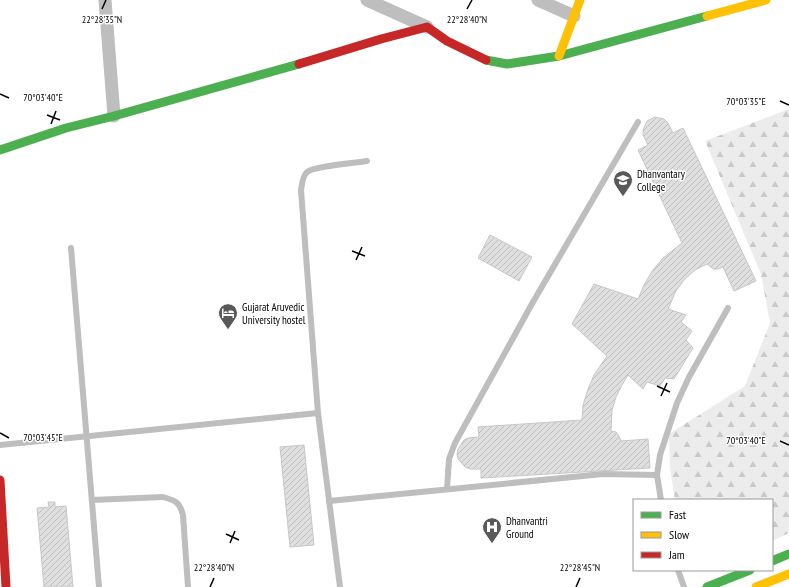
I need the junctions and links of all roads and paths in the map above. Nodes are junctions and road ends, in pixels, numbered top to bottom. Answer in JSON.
{"nodes":[{"id":1,"x":105,"y":0,"type":"edge"},
{"id":2,"x":367,"y":0,"type":"edge"},
{"id":3,"x":538,"y":0,"type":"edge"},
{"id":4,"x":580,"y":0,"type":"edge"},
{"id":5,"x":766,"y":0,"type":"edge"},
{"id":6,"x":574,"y":16,"type":"junction"},
{"id":7,"x":427,"y":27,"type":"junction"},
{"id":8,"x":559,"y":56,"type":"junction"},
{"id":9,"x":114,"y":116,"type":"junction"},
{"id":10,"x":638,"y":122,"type":"dead end"},
{"id":11,"x":0,"y":150,"type":"edge"},
{"id":12,"x":367,"y":161,"type":"dead end"},
{"id":13,"x":71,"y":248,"type":"dead end"},
{"id":14,"x":728,"y":308,"type":"dead end"},
{"id":15,"x":318,"y":413,"type":"junction"},
{"id":16,"x":87,"y":436,"type":"junction"},
{"id":17,"x":0,"y":445,"type":"edge"},
{"id":18,"x":657,"y":475,"type":"junction"},
{"id":19,"x":0,"y":480,"type":"edge"},
{"id":20,"x":447,"y":489,"type":"junction"},
{"id":21,"x":660,"y":499,"type":"edge"},
{"id":22,"x":92,"y":500,"type":"junction"},
{"id":23,"x":329,"y":501,"type":"junction"},
{"id":24,"x":789,"y":554,"type":"edge"},
{"id":25,"x":773,"y":561,"type":"edge"},
{"id":26,"x":678,"y":571,"type":"edge"},
{"id":27,"x":747,"y":571,"type":"edge"},
{"id":28,"x":789,"y":574,"type":"edge"},
{"id":29,"x":6,"y":587,"type":"edge"},
{"id":30,"x":99,"y":587,"type":"edge"},
{"id":31,"x":188,"y":587,"type":"edge"},
{"id":32,"x":340,"y":587,"type":"edge"},
{"id":33,"x":684,"y":587,"type":"edge"},
{"id":34,"x":707,"y":587,"type":"edge"},
{"id":35,"x":756,"y":587,"type":"edge"}],
"edges":[{"from":1,"to":9,"type":"street"},
{"from":2,"to":7,"type":"street"},
{"from":3,"to":6,"type":"street"},
{"from":4,"to":6,"type":"street"},
{"from":5,"to":8,"type":"street"},
{"from":6,"to":8,"type":"street"},
{"from":7,"to":8,"type":"street"},
{"from":7,"to":9,"type":"street"},
{"from":9,"to":11,"type":"street"},
{"from":10,"to":20,"type":"lane"},
{"from":12,"to":15,"type":"lane"},
{"from":13,"to":16,"type":"lane"},
{"from":14,"to":18,"type":"lane"},
{"from":15,"to":16,"type":"lane"},
{"from":15,"to":23,"type":"lane"},
{"from":16,"to":17,"type":"lane"},
{"from":16,"to":22,"type":"lane"},
{"from":18,"to":20,"type":"lane"},
{"from":18,"to":21,"type":"lane"},
{"from":19,"to":29,"type":"street"},
{"from":20,"to":23,"type":"lane"},
{"from":22,"to":30,"type":"lane"},
{"from":22,"to":31,"type":"lane"},
{"from":23,"to":32,"type":"lane"},
{"from":24,"to":25,"type":"street"},
{"from":26,"to":33,"type":"lane"},
{"from":27,"to":34,"type":"street"},
{"from":28,"to":35,"type":"street"}]}
